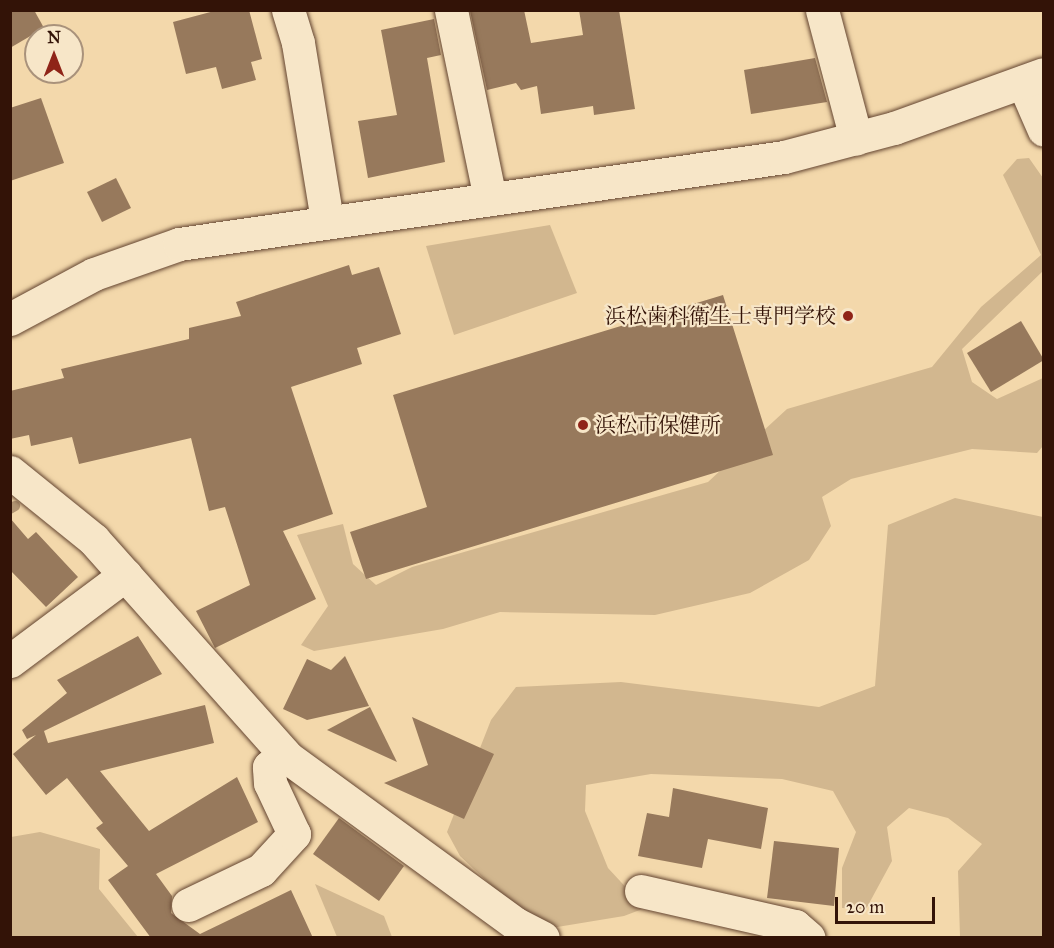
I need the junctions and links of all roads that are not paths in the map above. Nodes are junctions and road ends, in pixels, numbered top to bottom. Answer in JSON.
{"nodes":[{"id":1,"x":288,"y":10,"type":"edge"},
{"id":2,"x":451,"y":10,"type":"edge"},
{"id":3,"x":822,"y":10,"type":"edge"},
{"id":4,"x":1033,"y":78,"type":"edge"},
{"id":5,"x":1044,"y":130,"type":"edge"},
{"id":6,"x":856,"y":139,"type":"junction"},
{"id":7,"x":490,"y":199,"type":"junction"},
{"id":8,"x":327,"y":220,"type":"junction"},
{"id":9,"x":10,"y":319,"type":"edge"},
{"id":10,"x":10,"y":472,"type":"edge"},
{"id":11,"x":126,"y":576,"type":"junction"},
{"id":12,"x":10,"y":661,"type":"edge"},
{"id":13,"x":284,"y":754,"type":"junction"},
{"id":14,"x":641,"y":891,"type":"dead end"},
{"id":15,"x":188,"y":905,"type":"dead end"},
{"id":16,"x":543,"y":938,"type":"edge"},
{"id":17,"x":809,"y":938,"type":"edge"}],
"edges":[{"from":1,"to":8,"type":"street"},
{"from":2,"to":7,"type":"street"},
{"from":3,"to":6,"type":"street"},
{"from":4,"to":5,"type":"street"},
{"from":4,"to":6,"type":"street"},
{"from":6,"to":7,"type":"street"},
{"from":7,"to":8,"type":"street"},
{"from":8,"to":9,"type":"street"},
{"from":10,"to":11,"type":"street"},
{"from":11,"to":12,"type":"street"},
{"from":11,"to":13,"type":"street"},
{"from":13,"to":15,"type":"street"},
{"from":13,"to":16,"type":"street"},
{"from":14,"to":17,"type":"street"}]}
